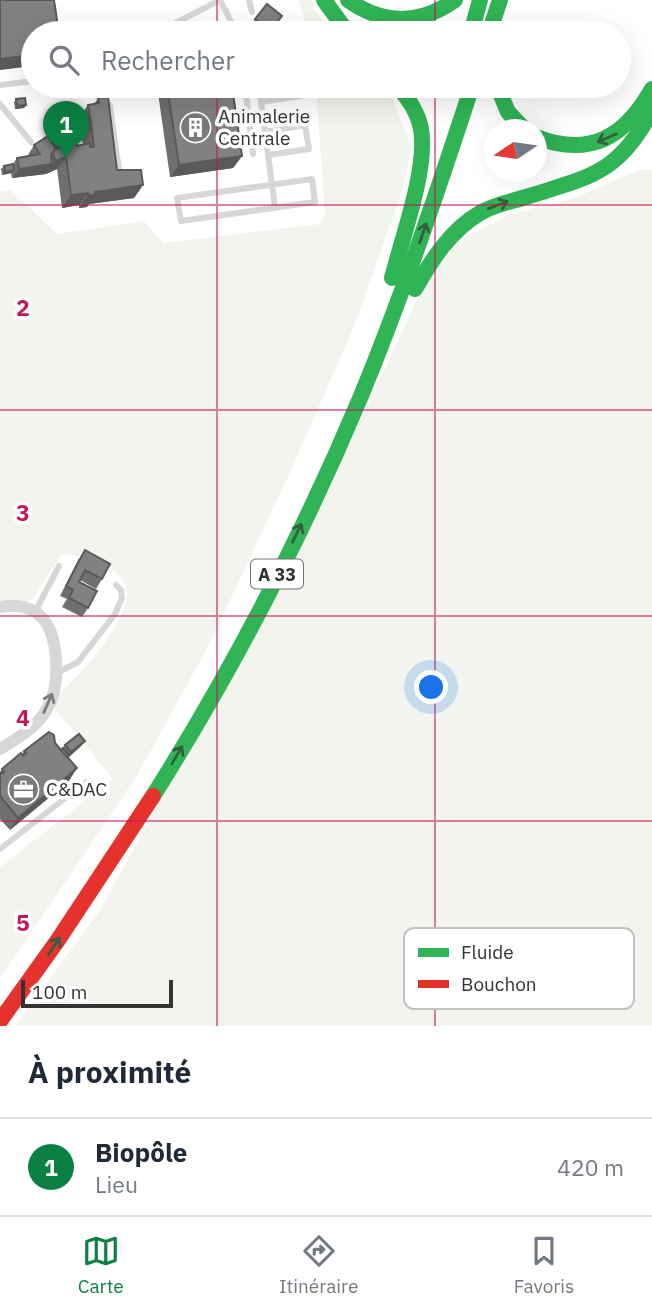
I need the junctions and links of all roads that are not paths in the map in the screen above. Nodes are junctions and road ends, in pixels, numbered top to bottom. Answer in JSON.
{"nodes":[{"id":1,"x":220,"y":0,"type":"edge"},
{"id":2,"x":249,"y":0,"type":"edge"},
{"id":3,"x":324,"y":0,"type":"edge"},
{"id":4,"x":348,"y":0,"type":"edge"},
{"id":5,"x":455,"y":0,"type":"edge"},
{"id":6,"x":480,"y":0,"type":"edge"},
{"id":7,"x":499,"y":1,"type":"edge"},
{"id":8,"x":252,"y":12,"type":"dead end"},
{"id":9,"x":179,"y":21,"type":"edge"},
{"id":10,"x":231,"y":21,"type":"edge"},
{"id":11,"x":339,"y":21,"type":"edge"},
{"id":12,"x":474,"y":21,"type":"edge"},
{"id":13,"x":493,"y":21,"type":"edge"},
{"id":14,"x":500,"y":21,"type":"edge"},
{"id":15,"x":21,"y":82,"type":"edge"},
{"id":16,"x":0,"y":85,"type":"edge"},
{"id":17,"x":652,"y":89,"type":"edge"},
{"id":18,"x":104,"y":98,"type":"edge"},
{"id":19,"x":246,"y":98,"type":"edge"},
{"id":20,"x":260,"y":98,"type":"edge"},
{"id":21,"x":288,"y":98,"type":"edge"},
{"id":22,"x":406,"y":98,"type":"edge"},
{"id":23,"x":452,"y":98,"type":"edge"},
{"id":24,"x":468,"y":98,"type":"edge"},
{"id":25,"x":502,"y":98,"type":"edge"},
{"id":26,"x":261,"y":102,"type":"junction"},
{"id":27,"x":0,"y":104,"type":"edge"},
{"id":28,"x":652,"y":110,"type":"edge"},
{"id":29,"x":515,"y":119,"type":"edge"},
{"id":30,"x":265,"y":132,"type":"junction"},
{"id":31,"x":547,"y":140,"type":"edge"},
{"id":32,"x":31,"y":142,"type":"dead end"},
{"id":33,"x":253,"y":153,"type":"dead end"},
{"id":34,"x":268,"y":155,"type":"junction"},
{"id":35,"x":120,"y":177,"type":"edge"},
{"id":36,"x":272,"y":184,"type":"junction"},
{"id":37,"x":275,"y":208,"type":"junction"},
{"id":38,"x":392,"y":278,"type":"junction"},
{"id":39,"x":374,"y":361,"type":"junction"},
{"id":40,"x":324,"y":441,"type":"dead end"},
{"id":41,"x":297,"y":499,"type":"dead end"},
{"id":42,"x":59,"y":566,"type":"dead end"},
{"id":43,"x":116,"y":585,"type":"dead end"},
{"id":44,"x":0,"y":607,"type":"edge"},
{"id":45,"x":35,"y":612,"type":"junction"},
{"id":46,"x":57,"y":673,"type":"junction"},
{"id":47,"x":0,"y":749,"type":"edge"},
{"id":48,"x":86,"y":782,"type":"dead end"},
{"id":49,"x":0,"y":849,"type":"edge"},
{"id":50,"x":0,"y":999,"type":"edge"},
{"id":51,"x":0,"y":1021,"type":"edge"}],
"edges":[{"from":1,"to":9,"type":"lane"},
{"from":1,"to":10,"type":"lane"},
{"from":2,"to":8,"type":"lane"},
{"from":3,"to":11,"type":"highway"},
{"from":4,"to":5,"type":"highway"},
{"from":6,"to":12,"type":"highway"},
{"from":7,"to":13,"type":"highway"},
{"from":7,"to":14,"type":"highway"},
{"from":15,"to":16,"type":"lane"},
{"from":17,"to":31,"type":"highway","one_way":true},
{"from":18,"to":35,"type":"lane"},
{"from":19,"to":33,"type":"lane"},
{"from":20,"to":26,"type":"lane"},
{"from":21,"to":26,"type":"lane"},
{"from":22,"to":38,"type":"highway"},
{"from":23,"to":38,"type":"highway"},
{"from":39,"to":24,"type":"highway","number":"A 33","one_way":true},
{"from":25,"to":29,"type":"highway"},
{"from":26,"to":30,"type":"lane"},
{"from":27,"to":32,"type":"lane"},
{"from":39,"to":28,"type":"highway","one_way":true},
{"from":30,"to":34,"type":"lane"},
{"from":30,"to":34,"type":"lane"},
{"from":34,"to":36,"type":"lane"},
{"from":36,"to":37,"type":"lane"},
{"from":36,"to":37,"type":"lane"},
{"from":36,"to":37,"type":"lane"},
{"from":38,"to":40,"type":"highway"},
{"from":51,"to":39,"type":"highway","number":"A 33","one_way":true},
{"from":41,"to":50,"type":"highway","number":"A 33"},
{"from":42,"to":45,"type":"lane"},
{"from":43,"to":46,"type":"lane"},
{"from":44,"to":45,"type":"street"},
{"from":45,"to":46,"type":"street"},
{"from":47,"to":46,"type":"street","one_way":true},
{"from":48,"to":49,"type":"lane"}]}
